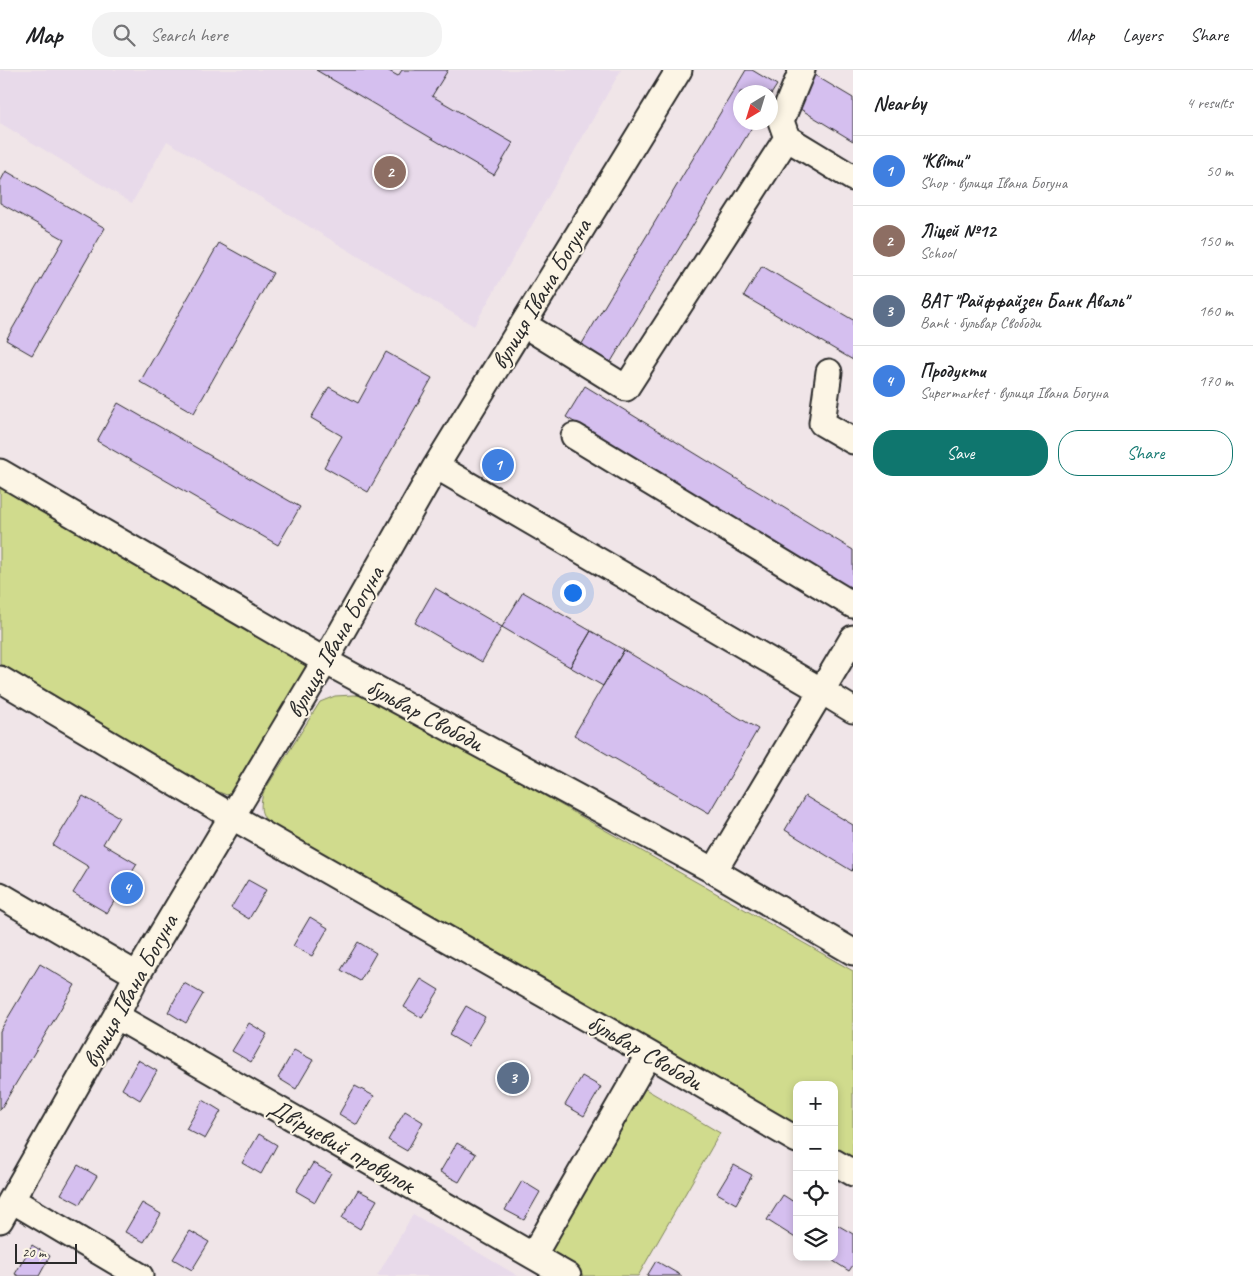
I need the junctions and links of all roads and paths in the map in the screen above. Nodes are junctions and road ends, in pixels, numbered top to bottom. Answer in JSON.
{"nodes":[{"id":1,"x":679,"y":70,"type":"edge"},
{"id":2,"x":802,"y":70,"type":"edge"},
{"id":3,"x":786,"y":138,"type":"junction"},
{"id":4,"x":853,"y":178,"type":"edge"},
{"id":5,"x":523,"y":324,"type":"junction"},
{"id":6,"x":829,"y":372,"type":"dead end"},
{"id":7,"x":574,"y":436,"type":"dead end"},
{"id":8,"x":853,"y":441,"type":"edge"},
{"id":9,"x":436,"y":466,"type":"junction"},
{"id":10,"x":0,"y":472,"type":"edge"},
{"id":11,"x":853,"y":605,"type":"edge"},
{"id":12,"x":853,"y":638,"type":"edge"},
{"id":13,"x":325,"y":661,"type":"junction"},
{"id":14,"x":0,"y":679,"type":"edge"},
{"id":15,"x":822,"y":691,"type":"junction"},
{"id":16,"x":853,"y":710,"type":"edge"},
{"id":17,"x":231,"y":816,"type":"junction"},
{"id":18,"x":714,"y":871,"type":"junction"},
{"id":19,"x":0,"y":895,"type":"edge"},
{"id":20,"x":853,"y":952,"type":"edge"},
{"id":21,"x":137,"y":975,"type":"junction"},
{"id":22,"x":116,"y":1016,"type":"junction"},
{"id":23,"x":649,"y":1054,"type":"junction"},
{"id":24,"x":793,"y":1138,"type":"edge"},
{"id":25,"x":838,"y":1164,"type":"edge"},
{"id":26,"x":853,"y":1172,"type":"edge"},
{"id":27,"x":6,"y":1210,"type":"edge"},
{"id":28,"x":533,"y":1256,"type":"junction"},
{"id":29,"x":140,"y":1276,"type":"edge"},
{"id":30,"x":568,"y":1276,"type":"edge"}],
"edges":[{"from":1,"to":5,"type":"street","name":"вулиця Івана Богуна"},
{"from":2,"to":3,"type":"street"},
{"from":3,"to":4,"type":"street"},
{"from":3,"to":5,"type":"street"},
{"from":5,"to":9,"type":"street","name":"вулиця Івана Богуна"},
{"from":6,"to":8,"type":"street"},
{"from":7,"to":11,"type":"street"},
{"from":9,"to":13,"type":"street","name":"вулиця Івана Богуна"},
{"from":9,"to":15,"type":"street"},
{"from":10,"to":13,"type":"street","name":"бульвар Свободи"},
{"from":12,"to":15,"type":"street"},
{"from":13,"to":17,"type":"street","name":"вулиця Івана Богуна"},
{"from":13,"to":18,"type":"street","name":"бульвар Свободи"},
{"from":14,"to":17,"type":"street","name":"бульвар Свободи"},
{"from":15,"to":16,"type":"street"},
{"from":15,"to":18,"type":"street"},
{"from":17,"to":21,"type":"street","name":"вулиця Івана Богуна"},
{"from":17,"to":23,"type":"street","name":"бульвар Свободи"},
{"from":18,"to":20,"type":"street","name":"бульвар Свободи"},
{"from":19,"to":21,"type":"street"},
{"from":21,"to":22,"type":"street","name":"вулиця Івана Богуна"},
{"from":22,"to":27,"type":"street","name":"вулиця Івана Богуна"},
{"from":22,"to":28,"type":"street","name":"Двірцевий провулок"},
{"from":23,"to":24,"type":"street","name":"бульвар Свободи"},
{"from":23,"to":28,"type":"street"},
{"from":25,"to":26,"type":"street"},
{"from":27,"to":29,"type":"street"},
{"from":28,"to":30,"type":"street","name":"Двірцевий провулок"}]}
